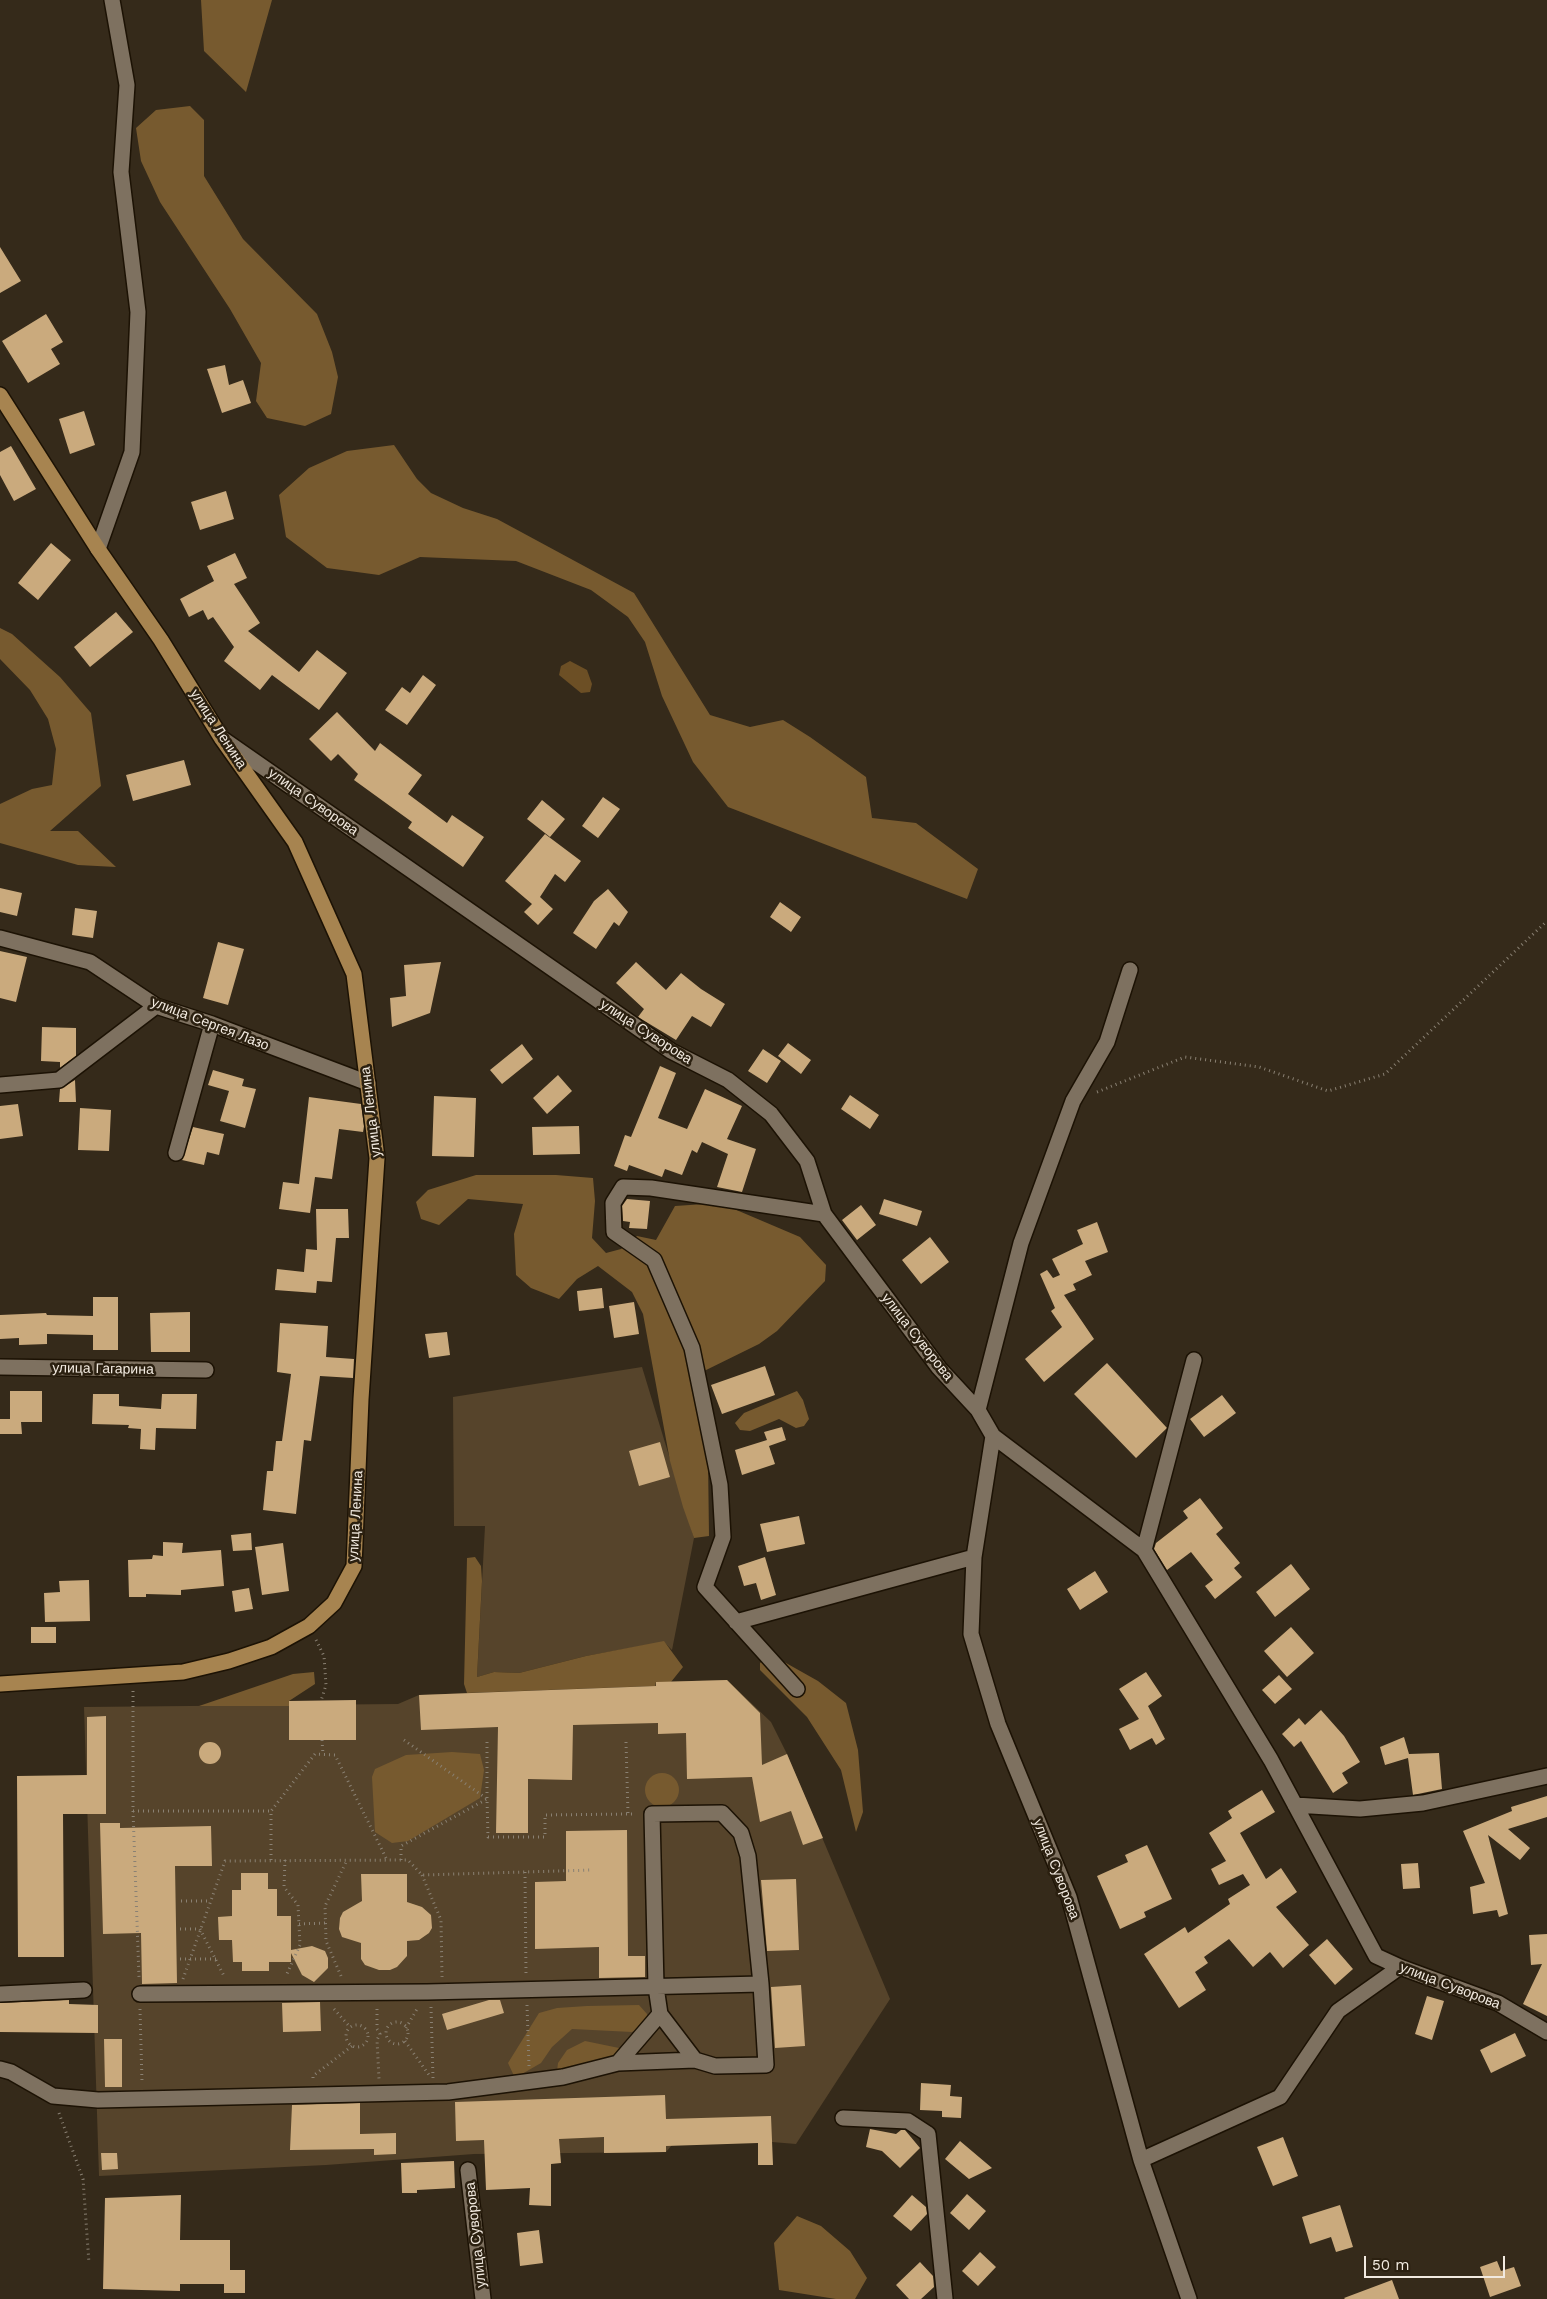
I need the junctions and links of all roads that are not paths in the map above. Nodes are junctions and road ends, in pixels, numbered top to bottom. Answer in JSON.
{"nodes":[{"id":1,"x":112,"y":0,"type":"edge"},
{"id":2,"x":0,"y":395,"type":"edge"},
{"id":3,"x":98,"y":549,"type":"junction"},
{"id":4,"x":222,"y":739,"type":"junction"},
{"id":5,"x":0,"y":938,"type":"edge"},
{"id":6,"x":1130,"y":970,"type":"dead end"},
{"id":7,"x":156,"y":1006,"type":"junction"},
{"id":8,"x":212,"y":1024,"type":"junction"},
{"id":9,"x":368,"y":1083,"type":"junction"},
{"id":10,"x":0,"y":1085,"type":"edge"},
{"id":11,"x":176,"y":1152,"type":"dead end"},
{"id":12,"x":824,"y":1214,"type":"junction"},
{"id":13,"x":1194,"y":1360,"type":"dead end"},
{"id":14,"x":0,"y":1367,"type":"edge"},
{"id":15,"x":206,"y":1370,"type":"dead end"},
{"id":16,"x":978,"y":1410,"type":"junction"},
{"id":17,"x":993,"y":1436,"type":"junction"},
{"id":18,"x":1144,"y":1550,"type":"junction"},
{"id":19,"x":974,"y":1558,"type":"junction"},
{"id":20,"x":736,"y":1622,"type":"junction"},
{"id":21,"x":0,"y":1684,"type":"edge"},
{"id":22,"x":797,"y":1689,"type":"dead end"},
{"id":23,"x":1547,"y":1776,"type":"edge"},
{"id":24,"x":1295,"y":1805,"type":"junction"},
{"id":25,"x":1400,"y":1967,"type":"junction"},
{"id":26,"x":761,"y":1984,"type":"junction"},
{"id":27,"x":656,"y":1987,"type":"junction"},
{"id":28,"x":84,"y":1990,"type":"dead end"},
{"id":29,"x":0,"y":1994,"type":"edge"},
{"id":30,"x":140,"y":1994,"type":"road end"},
{"id":31,"x":660,"y":2014,"type":"junction"},
{"id":32,"x":1547,"y":2032,"type":"edge"},
{"id":33,"x":695,"y":2060,"type":"junction"},
{"id":34,"x":618,"y":2063,"type":"junction"},
{"id":35,"x":0,"y":2069,"type":"edge"},
{"id":36,"x":843,"y":2118,"type":"dead end"},
{"id":37,"x":1141,"y":2160,"type":"junction"},
{"id":38,"x":468,"y":2170,"type":"dead end"},
{"id":39,"x":483,"y":2299,"type":"edge"},
{"id":40,"x":945,"y":2299,"type":"edge"},
{"id":41,"x":1189,"y":2299,"type":"edge"}],
"edges":[{"from":1,"to":3,"type":"street"},
{"from":2,"to":3,"type":"main road","name":"улица Ленина"},
{"from":3,"to":4,"type":"main road","name":"улица Ленина"},
{"from":4,"to":9,"type":"main road","name":"улица Ленина"},
{"from":4,"to":12,"type":"street","name":"улица Суворова"},
{"from":5,"to":7,"type":"street","name":"улица Сергея Лазо"},
{"from":6,"to":16,"type":"street"},
{"from":7,"to":8,"type":"street","name":"улица Сергея Лазо"},
{"from":7,"to":10,"type":"street"},
{"from":8,"to":9,"type":"street","name":"улица Сергея Лазо"},
{"from":8,"to":11,"type":"street"},
{"from":9,"to":21,"type":"main road","name":"улица Ленина"},
{"from":12,"to":16,"type":"street","name":"улица Суворова"},
{"from":12,"to":20,"type":"street"},
{"from":13,"to":18,"type":"street"},
{"from":14,"to":15,"type":"street","name":"улица Гагарина"},
{"from":16,"to":17,"type":"street","name":"улица Суворова"},
{"from":17,"to":18,"type":"street","name":"улица Суворова"},
{"from":17,"to":19,"type":"street","name":"улица Суворова"},
{"from":18,"to":24,"type":"street","name":"улица Суворова"},
{"from":19,"to":20,"type":"street"},
{"from":19,"to":37,"type":"street","name":"улица Суворова"},
{"from":20,"to":22,"type":"street"},
{"from":23,"to":24,"type":"street"},
{"from":24,"to":25,"type":"street","name":"улица Суворова"},
{"from":25,"to":32,"type":"street","name":"улица Суворова"},
{"from":25,"to":37,"type":"street"},
{"from":26,"to":27,"type":"street"},
{"from":26,"to":27,"type":"street"},
{"from":26,"to":33,"type":"street"},
{"from":27,"to":30,"type":"street"},
{"from":27,"to":31,"type":"street"},
{"from":28,"to":29,"type":"street"},
{"from":31,"to":33,"type":"street"},
{"from":31,"to":34,"type":"street"},
{"from":33,"to":34,"type":"street"},
{"from":34,"to":35,"type":"street"},
{"from":36,"to":40,"type":"street"},
{"from":37,"to":41,"type":"street","name":"улица Суворова"},
{"from":38,"to":39,"type":"street","name":"улица Суворова"}]}
